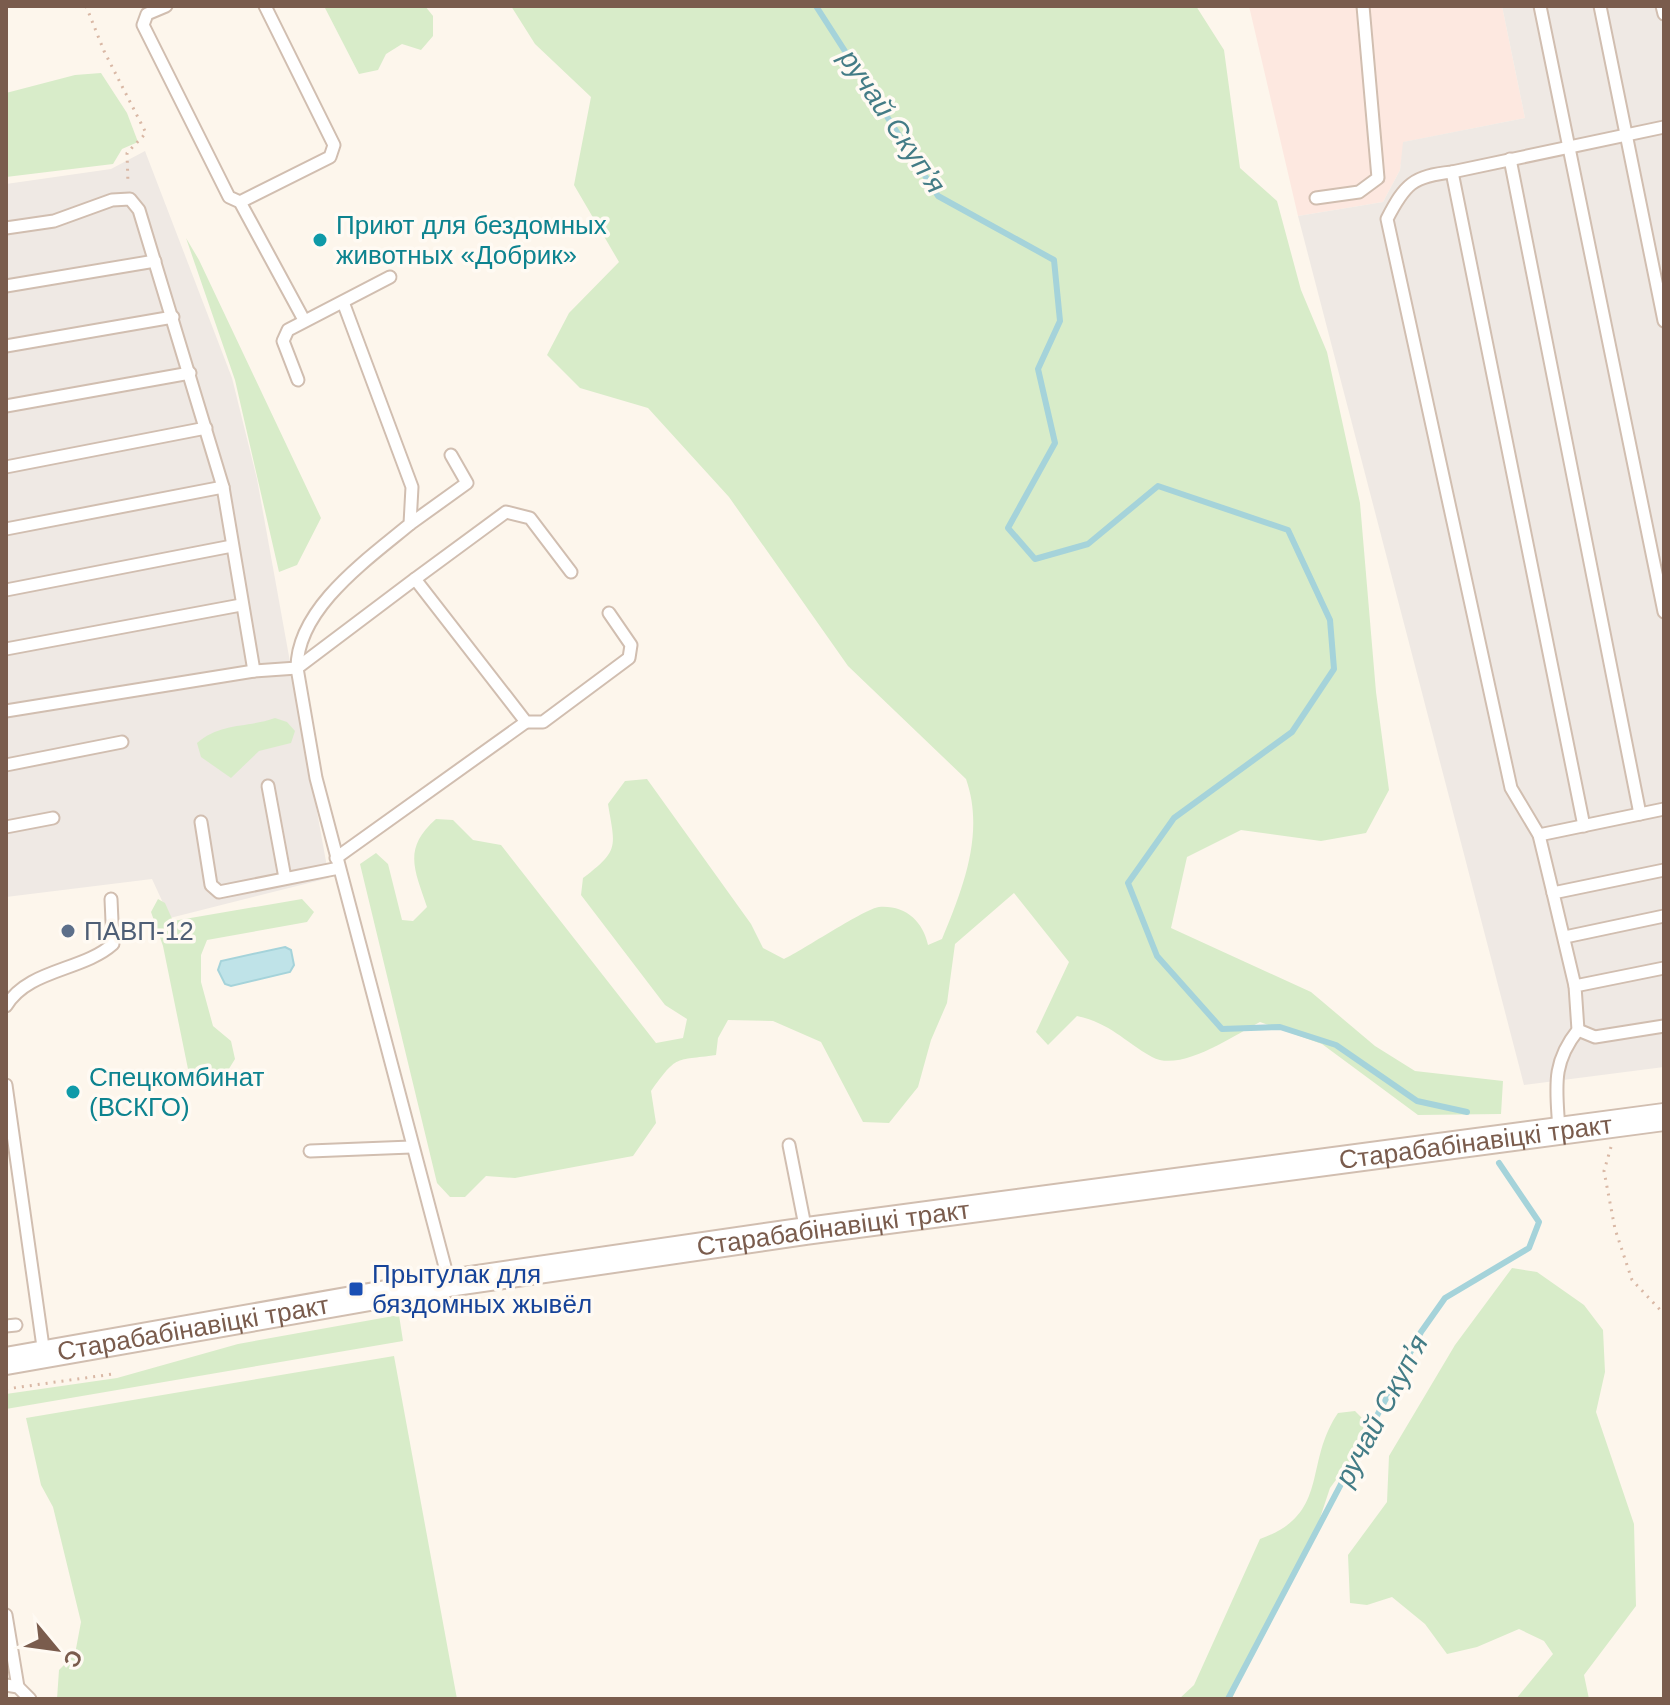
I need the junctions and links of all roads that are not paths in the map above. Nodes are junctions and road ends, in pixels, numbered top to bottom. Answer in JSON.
{"nodes":[{"id":1,"x":166,"y":6,"type":"edge"},
{"id":2,"x":265,"y":6,"type":"edge"},
{"id":3,"x":1363,"y":6,"type":"edge"},
{"id":4,"x":1540,"y":6,"type":"edge"},
{"id":5,"x":1600,"y":6,"type":"edge"},
{"id":6,"x":1662,"y":6,"type":"edge"},
{"id":7,"x":1664,"y":14,"type":"edge"},
{"id":8,"x":1664,"y":127,"type":"edge"},
{"id":9,"x":1628,"y":134,"type":"junction"},
{"id":10,"x":1568,"y":147,"type":"junction"},
{"id":11,"x":1510,"y":159,"type":"junction"},
{"id":12,"x":1452,"y":172,"type":"junction"},
{"id":13,"x":1316,"y":198,"type":"dead end"},
{"id":14,"x":240,"y":202,"type":"junction"},
{"id":15,"x":6,"y":228,"type":"edge"},
{"id":16,"x":155,"y":261,"type":"junction"},
{"id":17,"x":390,"y":277,"type":"dead end"},
{"id":18,"x":6,"y":286,"type":"edge"},
{"id":19,"x":343,"y":302,"type":"junction"},
{"id":20,"x":173,"y":317,"type":"junction"},
{"id":21,"x":304,"y":320,"type":"junction"},
{"id":22,"x":1664,"y":321,"type":"edge"},
{"id":23,"x":6,"y":346,"type":"edge"},
{"id":24,"x":190,"y":373,"type":"junction"},
{"id":25,"x":298,"y":380,"type":"dead end"},
{"id":26,"x":6,"y":406,"type":"edge"},
{"id":27,"x":206,"y":428,"type":"junction"},
{"id":28,"x":451,"y":455,"type":"dead end"},
{"id":29,"x":6,"y":467,"type":"edge"},
{"id":30,"x":223,"y":487,"type":"junction"},
{"id":31,"x":410,"y":524,"type":"junction"},
{"id":32,"x":6,"y":529,"type":"edge"},
{"id":33,"x":232,"y":546,"type":"junction"},
{"id":34,"x":571,"y":572,"type":"dead end"},
{"id":35,"x":415,"y":579,"type":"junction"},
{"id":36,"x":6,"y":590,"type":"edge"},
{"id":37,"x":241,"y":605,"type":"junction"},
{"id":38,"x":1664,"y":612,"type":"edge"},
{"id":39,"x":609,"y":613,"type":"dead end"},
{"id":40,"x":6,"y":649,"type":"edge"},
{"id":41,"x":297,"y":668,"type":"junction"},
{"id":42,"x":254,"y":671,"type":"junction"},
{"id":43,"x":6,"y":711,"type":"edge"},
{"id":44,"x":526,"y":722,"type":"junction"},
{"id":45,"x":122,"y":742,"type":"dead end"},
{"id":46,"x":6,"y":765,"type":"edge"},
{"id":47,"x":268,"y":786,"type":"dead end"},
{"id":48,"x":1664,"y":809,"type":"edge"},
{"id":49,"x":1640,"y":814,"type":"junction"},
{"id":50,"x":53,"y":818,"type":"dead end"},
{"id":51,"x":201,"y":822,"type":"dead end"},
{"id":52,"x":1584,"y":826,"type":"junction"},
{"id":53,"x":6,"y":827,"type":"edge"},
{"id":54,"x":1539,"y":835,"type":"junction"},
{"id":55,"x":337,"y":863,"type":"junction"},
{"id":56,"x":1664,"y":870,"type":"edge"},
{"id":57,"x":285,"y":878,"type":"junction"},
{"id":58,"x":1553,"y":893,"type":"junction"},
{"id":59,"x":111,"y":899,"type":"dead end"},
{"id":60,"x":1664,"y":916,"type":"edge"},
{"id":61,"x":1565,"y":937,"type":"junction"},
{"id":62,"x":1664,"y":968,"type":"edge"},
{"id":63,"x":1575,"y":986,"type":"junction"},
{"id":64,"x":6,"y":1006,"type":"edge"},
{"id":65,"x":1664,"y":1026,"type":"edge"},
{"id":66,"x":1578,"y":1030,"type":"junction"},
{"id":67,"x":6,"y":1085,"type":"edge"},
{"id":68,"x":1664,"y":1117,"type":"edge"},
{"id":69,"x":1559,"y":1132,"type":"junction"},
{"id":70,"x":789,"y":1145,"type":"dead end"},
{"id":71,"x":411,"y":1147,"type":"junction"},
{"id":72,"x":310,"y":1151,"type":"dead end"},
{"id":73,"x":806,"y":1231,"type":"junction"},
{"id":74,"x":449,"y":1283,"type":"junction"},
{"id":75,"x":44,"y":1354,"type":"junction"},
{"id":76,"x":6,"y":1361,"type":"edge"},
{"id":77,"x":6,"y":1615,"type":"edge"},
{"id":78,"x":12,"y":1686,"type":"edge"},
{"id":79,"x":30,"y":1699,"type":"edge"}],
"edges":[{"from":1,"to":14,"type":"lane"},
{"from":2,"to":14,"type":"lane"},
{"from":3,"to":13,"type":"lane"},
{"from":4,"to":10,"type":"lane"},
{"from":5,"to":9,"type":"lane"},
{"from":6,"to":7,"type":"lane"},
{"from":8,"to":9,"type":"lane"},
{"from":9,"to":10,"type":"lane"},
{"from":9,"to":22,"type":"lane"},
{"from":10,"to":11,"type":"lane"},
{"from":10,"to":38,"type":"lane"},
{"from":11,"to":12,"type":"lane"},
{"from":11,"to":49,"type":"lane"},
{"from":12,"to":52,"type":"lane"},
{"from":12,"to":54,"type":"lane"},
{"from":14,"to":21,"type":"lane"},
{"from":15,"to":16,"type":"lane"},
{"from":16,"to":18,"type":"lane"},
{"from":16,"to":20,"type":"lane"},
{"from":17,"to":19,"type":"lane"},
{"from":19,"to":21,"type":"lane"},
{"from":19,"to":31,"type":"lane"},
{"from":20,"to":23,"type":"lane"},
{"from":20,"to":24,"type":"lane"},
{"from":21,"to":25,"type":"lane"},
{"from":24,"to":26,"type":"lane"},
{"from":24,"to":27,"type":"lane"},
{"from":27,"to":29,"type":"lane"},
{"from":27,"to":30,"type":"lane"},
{"from":28,"to":31,"type":"lane"},
{"from":30,"to":32,"type":"lane"},
{"from":30,"to":33,"type":"lane"},
{"from":31,"to":41,"type":"lane"},
{"from":33,"to":36,"type":"lane"},
{"from":33,"to":37,"type":"lane"},
{"from":34,"to":35,"type":"lane"},
{"from":35,"to":41,"type":"lane"},
{"from":35,"to":44,"type":"lane"},
{"from":37,"to":40,"type":"lane"},
{"from":37,"to":42,"type":"lane"},
{"from":39,"to":44,"type":"lane"},
{"from":41,"to":42,"type":"lane"},
{"from":41,"to":55,"type":"lane"},
{"from":42,"to":43,"type":"lane"},
{"from":44,"to":55,"type":"lane"},
{"from":45,"to":46,"type":"lane"},
{"from":47,"to":57,"type":"lane"},
{"from":48,"to":49,"type":"lane"},
{"from":49,"to":52,"type":"lane"},
{"from":50,"to":53,"type":"lane"},
{"from":51,"to":57,"type":"lane"},
{"from":52,"to":54,"type":"lane"},
{"from":54,"to":58,"type":"lane"},
{"from":55,"to":57,"type":"lane"},
{"from":55,"to":71,"type":"lane"},
{"from":56,"to":58,"type":"lane"},
{"from":58,"to":61,"type":"lane"},
{"from":59,"to":64,"type":"lane"},
{"from":60,"to":61,"type":"lane"},
{"from":61,"to":63,"type":"lane"},
{"from":62,"to":63,"type":"lane"},
{"from":63,"to":66,"type":"lane"},
{"from":65,"to":66,"type":"lane"},
{"from":66,"to":69,"type":"lane"},
{"from":67,"to":75,"type":"lane"},
{"from":68,"to":69,"type":"street","name":"Старабабінавіцкі тракт"},
{"from":69,"to":73,"type":"street","name":"Старабабінавіцкі тракт"},
{"from":70,"to":73,"type":"lane"},
{"from":71,"to":72,"type":"lane"},
{"from":71,"to":74,"type":"lane"},
{"from":73,"to":74,"type":"street","name":"Старабабінавіцкі тракт"},
{"from":74,"to":75,"type":"street","name":"Старабабінавіцкі тракт"},
{"from":75,"to":76,"type":"street","name":"Старабабінавіцкі тракт"},
{"from":77,"to":78,"type":"lane"},
{"from":78,"to":79,"type":"lane"}]}
